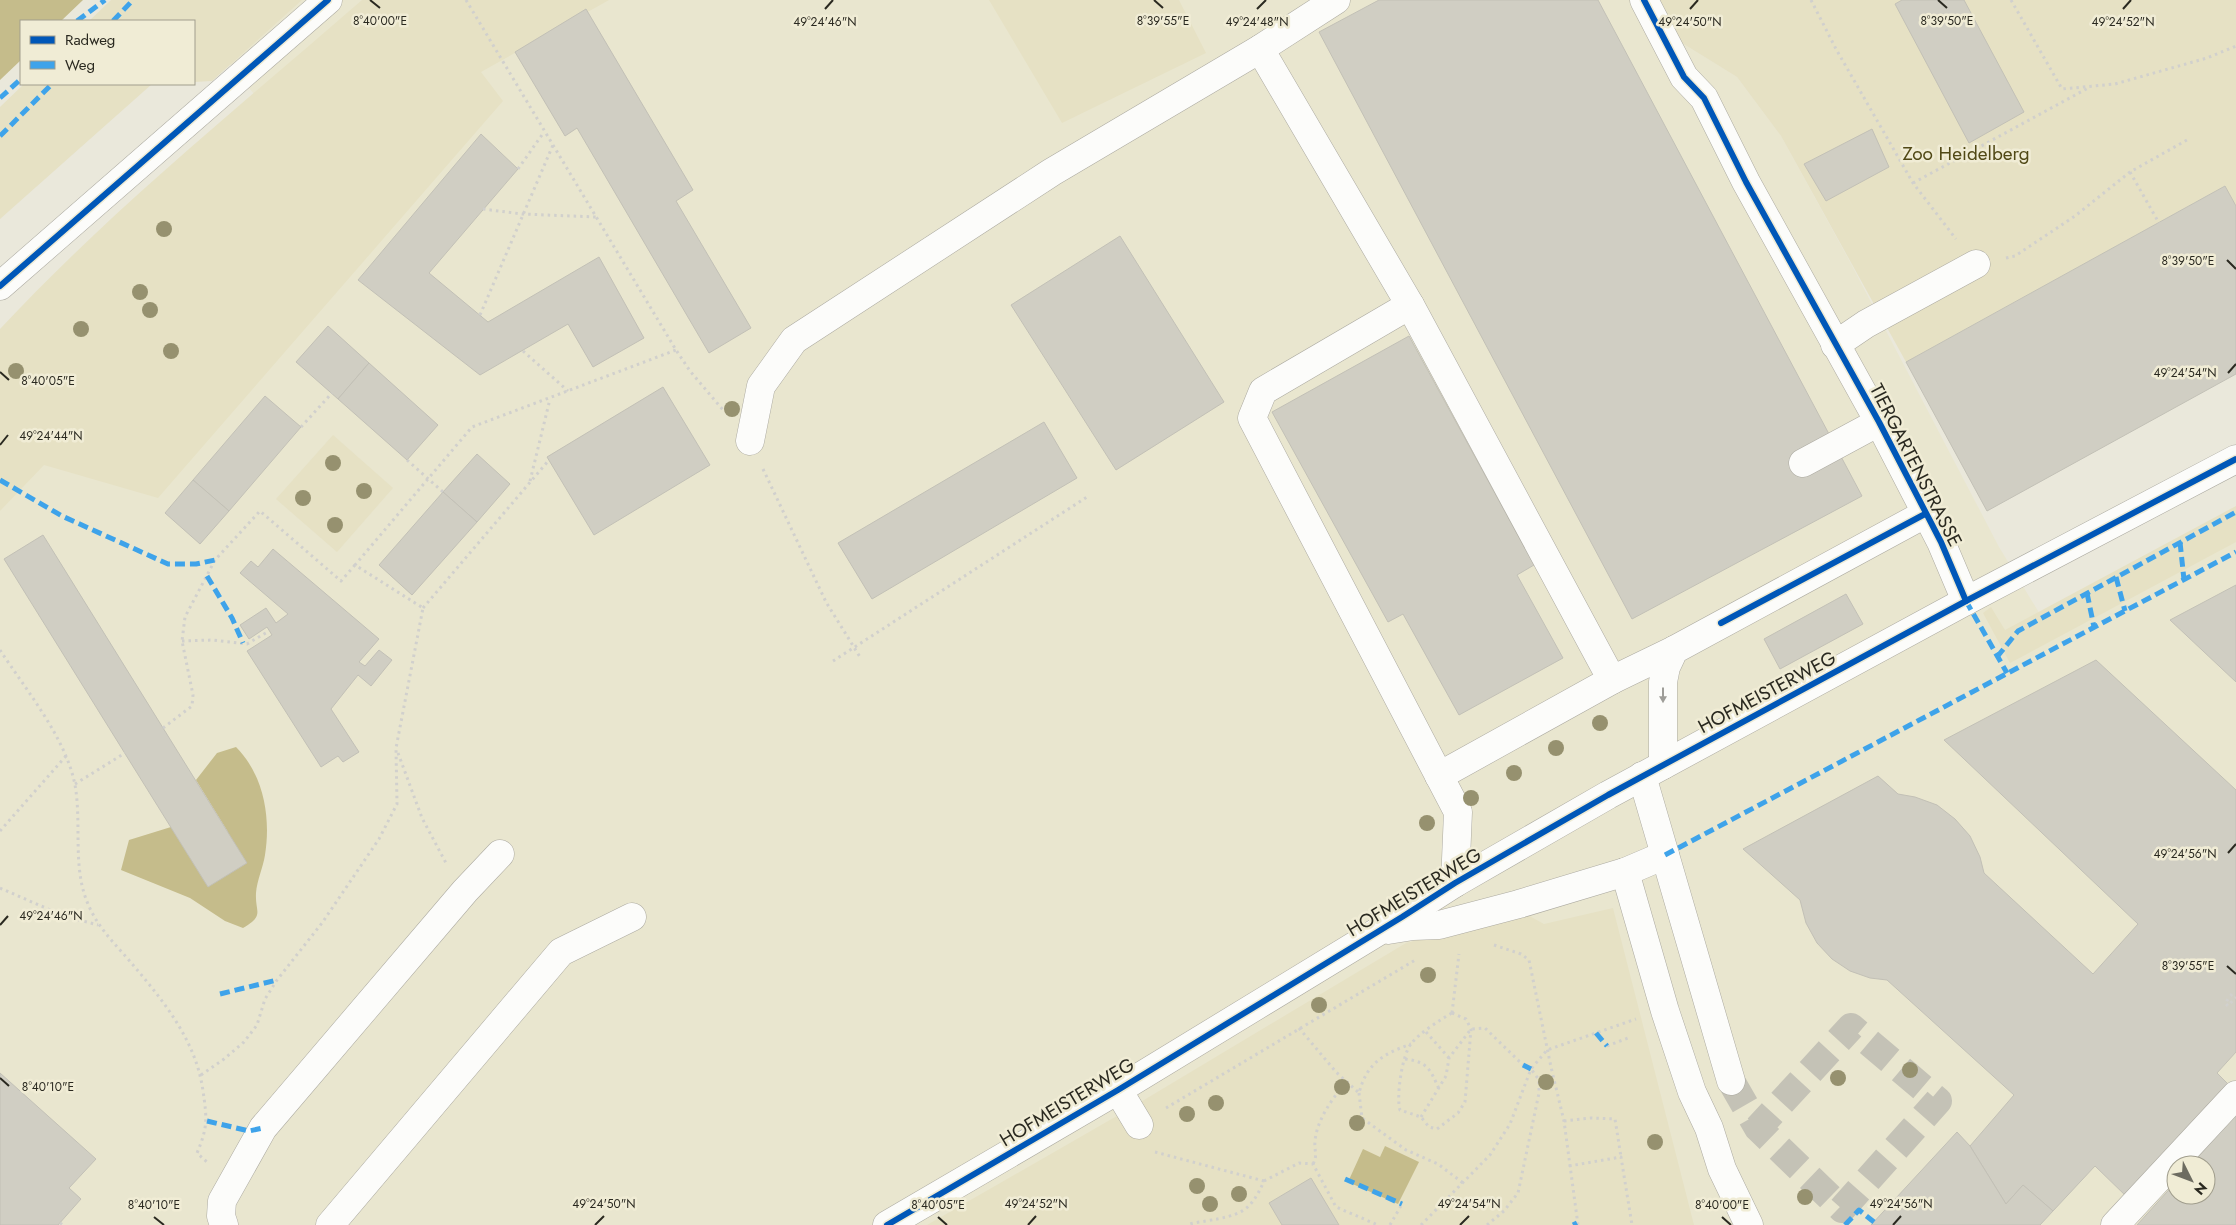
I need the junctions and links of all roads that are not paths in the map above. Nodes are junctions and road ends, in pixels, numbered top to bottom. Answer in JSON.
{"nodes":[{"id":1,"x":328,"y":0,"type":"edge"},
{"id":2,"x":1336,"y":0,"type":"edge"},
{"id":3,"x":1644,"y":0,"type":"edge"},
{"id":4,"x":1260,"y":49,"type":"junction"},
{"id":5,"x":1976,"y":264,"type":"road end"},
{"id":6,"x":0,"y":286,"type":"edge"},
{"id":7,"x":1410,"y":305,"type":"junction"},
{"id":8,"x":1835,"y":345,"type":"junction"},
{"id":9,"x":1879,"y":422,"type":"junction"},
{"id":10,"x":750,"y":441,"type":"road end"},
{"id":11,"x":2236,"y":459,"type":"edge"},
{"id":12,"x":1803,"y":463,"type":"dead end"},
{"id":13,"x":1925,"y":514,"type":"junction"},
{"id":14,"x":1966,"y":602,"type":"junction"},
{"id":15,"x":1674,"y":650,"type":"junction"},
{"id":16,"x":1612,"y":680,"type":"junction"},
{"id":17,"x":1652,"y":770,"type":"junction"},
{"id":18,"x":1439,"y":776,"type":"junction"},
{"id":19,"x":500,"y":854,"type":"dead end"},
{"id":20,"x":1665,"y":855,"type":"junction"},
{"id":21,"x":1625,"y":872,"type":"junction"},
{"id":22,"x":1455,"y":883,"type":"junction"},
{"id":23,"x":632,"y":917,"type":"dead end"},
{"id":24,"x":1378,"y":932,"type":"junction"},
{"id":25,"x":1731,"y":1081,"type":"tunnel mouth"},
{"id":26,"x":1118,"y":1090,"type":"junction"},
{"id":27,"x":2236,"y":1095,"type":"edge"},
{"id":28,"x":1139,"y":1125,"type":"road end"},
{"id":29,"x":224,"y":1225,"type":"edge"},
{"id":30,"x":330,"y":1225,"type":"edge"},
{"id":31,"x":887,"y":1225,"type":"edge"},
{"id":32,"x":1750,"y":1225,"type":"edge"},
{"id":33,"x":2115,"y":1225,"type":"edge"}],
"edges":[{"from":1,"to":6,"type":"street"},
{"from":2,"to":4,"type":"street"},
{"from":3,"to":8,"type":"street","name":"TIERGARTENSTRASSE"},
{"from":4,"to":7,"type":"street"},
{"from":4,"to":10,"type":"street"},
{"from":5,"to":8,"type":"street"},
{"from":7,"to":16,"type":"street"},
{"from":7,"to":18,"type":"street"},
{"from":8,"to":9,"type":"street","name":"TIERGARTENSTRASSE"},
{"from":9,"to":12,"type":"street"},
{"from":9,"to":13,"type":"street","name":"TIERGARTENSTRASSE"},
{"from":11,"to":14,"type":"street"},
{"from":13,"to":14,"type":"street","name":"TIERGARTENSTRASSE"},
{"from":13,"to":15,"type":"street"},
{"from":14,"to":17,"type":"street","name":"HOFMEISTERWEG"},
{"from":15,"to":16,"type":"street"},
{"from":15,"to":17,"type":"street","one_way":true},
{"from":16,"to":18,"type":"street"},
{"from":17,"to":20,"type":"street"},
{"from":17,"to":22,"type":"street","name":"HOFMEISTERWEG"},
{"from":18,"to":22,"type":"street"},
{"from":19,"to":29,"type":"street"},
{"from":20,"to":21,"type":"street"},
{"from":20,"to":25,"type":"street"},
{"from":21,"to":24,"type":"street"},
{"from":21,"to":32,"type":"street"},
{"from":22,"to":24,"type":"street","name":"HOFMEISTERWEG"},
{"from":23,"to":30,"type":"street"},
{"from":24,"to":26,"type":"street","name":"HOFMEISTERWEG"},
{"from":26,"to":28,"type":"street"},
{"from":26,"to":31,"type":"street","name":"HOFMEISTERWEG"},
{"from":27,"to":33,"type":"street"}]}
